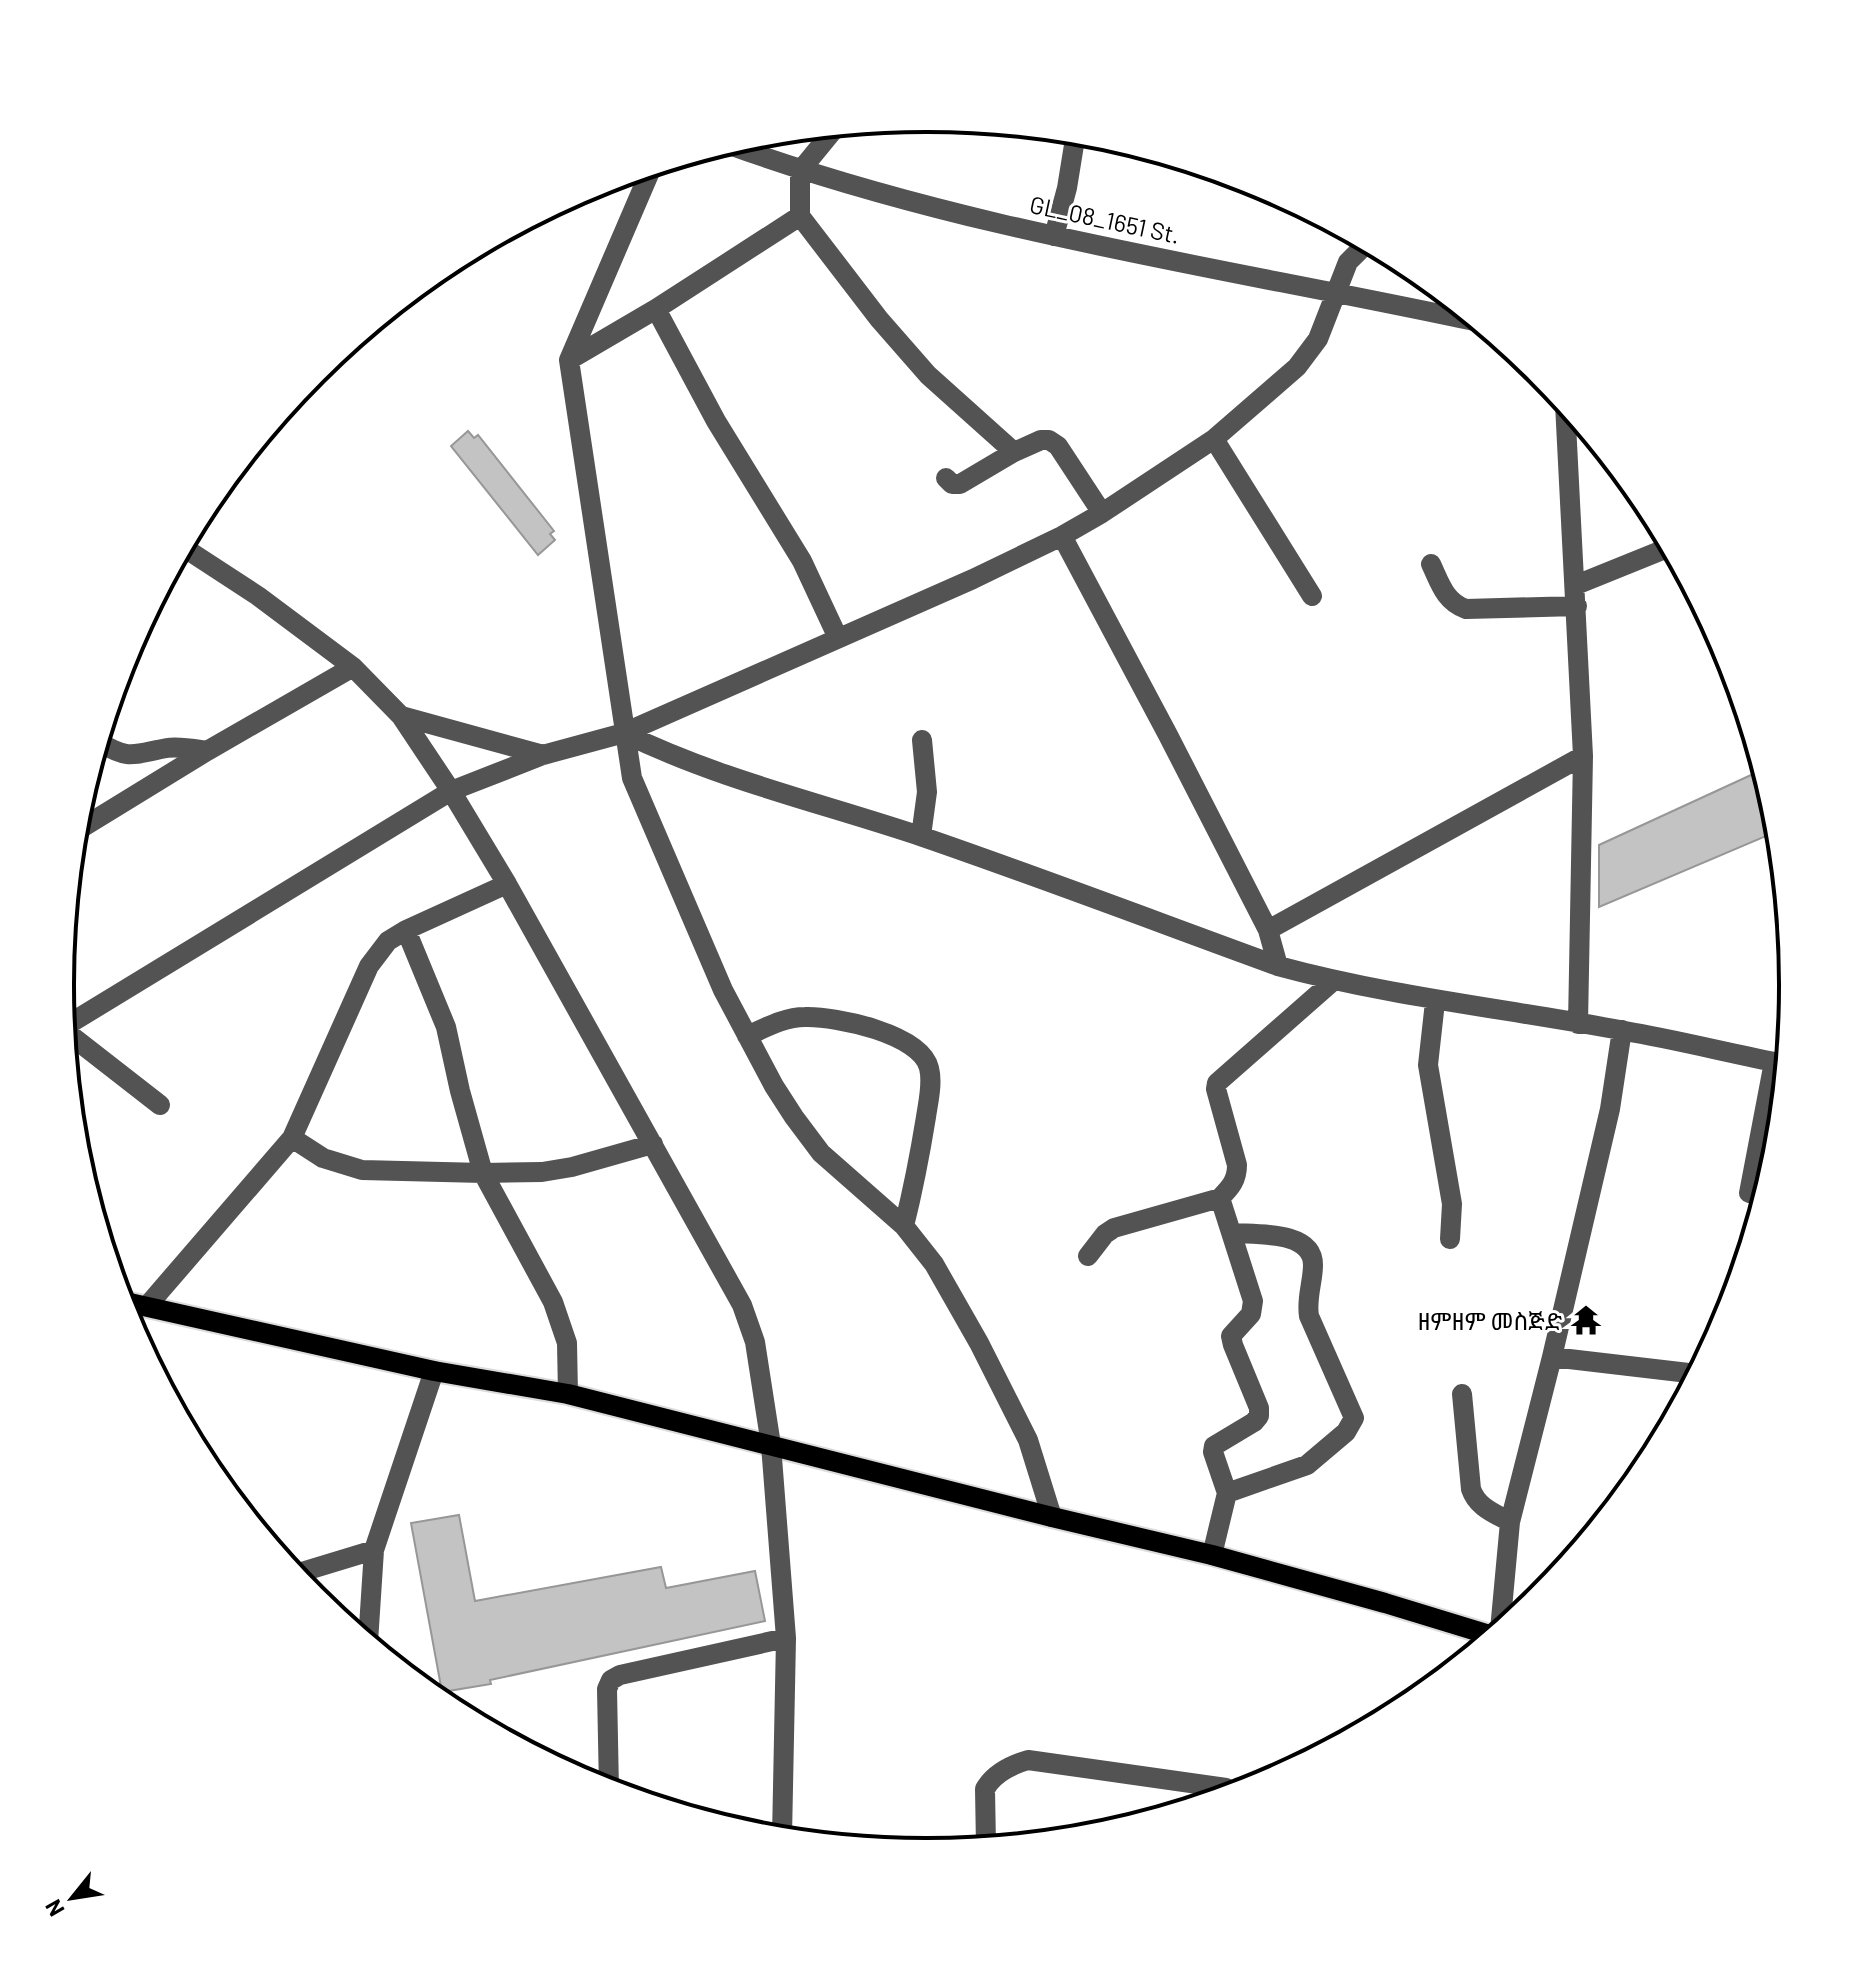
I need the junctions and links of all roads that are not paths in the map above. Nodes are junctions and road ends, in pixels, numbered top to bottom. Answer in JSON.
{"nodes":[{"id":1,"x":826,"y":139,"type":"edge"},
{"id":2,"x":1074,"y":145,"type":"dead end"},
{"id":3,"x":748,"y":152,"type":"edge"},
{"id":4,"x":800,"y":171,"type":"junction"},
{"id":5,"x":646,"y":180,"type":"edge"},
{"id":6,"x":800,"y":216,"type":"junction"},
{"id":7,"x":1054,"y":236,"type":"junction"},
{"id":8,"x":1359,"y":251,"type":"edge"},
{"id":9,"x":1335,"y":291,"type":"junction"},
{"id":10,"x":656,"y":309,"type":"junction"},
{"id":11,"x":1455,"y":317,"type":"edge"},
{"id":12,"x":569,"y":360,"type":"junction"},
{"id":13,"x":1566,"y":422,"type":"edge"},
{"id":14,"x":1214,"y":439,"type":"junction"},
{"id":15,"x":1014,"y":452,"type":"junction"},
{"id":16,"x":946,"y":478,"type":"dead end"},
{"id":17,"x":1102,"y":513,"type":"junction"},
{"id":18,"x":1062,"y":536,"type":"junction"},
{"id":19,"x":1661,"y":552,"type":"edge"},
{"id":20,"x":192,"y":553,"type":"edge"},
{"id":21,"x":1431,"y":564,"type":"dead end"},
{"id":22,"x":1312,"y":596,"type":"dead end"},
{"id":23,"x":1577,"y":596,"type":"junction"},
{"id":24,"x":838,"y":638,"type":"junction"},
{"id":25,"x":353,"y":667,"type":"junction"},
{"id":26,"x":401,"y":716,"type":"junction"},
{"id":27,"x":624,"y":733,"type":"junction"},
{"id":28,"x":922,"y":740,"type":"dead end"},
{"id":29,"x":108,"y":747,"type":"edge"},
{"id":30,"x":207,"y":751,"type":"junction"},
{"id":31,"x":543,"y":755,"type":"junction"},
{"id":32,"x":1583,"y":756,"type":"junction"},
{"id":33,"x":451,"y":791,"type":"junction"},
{"id":34,"x":89,"y":823,"type":"edge"},
{"id":35,"x":921,"y":836,"type":"junction"},
{"id":36,"x":507,"y":884,"type":"junction"},
{"id":37,"x":406,"y":930,"type":"junction"},
{"id":38,"x":1268,"y":930,"type":"junction"},
{"id":39,"x":1278,"y":966,"type":"junction"},
{"id":40,"x":1333,"y":981,"type":"junction"},
{"id":41,"x":1435,"y":1002,"type":"junction"},
{"id":42,"x":75,"y":1022,"type":"edge"},
{"id":43,"x":1578,"y":1024,"type":"junction"},
{"id":44,"x":1622,"y":1030,"type":"junction"},
{"id":45,"x":747,"y":1036,"type":"junction"},
{"id":46,"x":76,"y":1038,"type":"edge"},
{"id":47,"x":1775,"y":1062,"type":"edge"},
{"id":48,"x":1772,"y":1098,"type":"edge"},
{"id":49,"x":160,"y":1105,"type":"dead end"},
{"id":50,"x":292,"y":1138,"type":"junction"},
{"id":51,"x":653,"y":1144,"type":"junction"},
{"id":52,"x":483,"y":1173,"type":"junction"},
{"id":53,"x":1749,"y":1193,"type":"dead end"},
{"id":54,"x":1220,"y":1198,"type":"junction"},
{"id":55,"x":904,"y":1226,"type":"junction"},
{"id":56,"x":1232,"y":1233,"type":"junction"},
{"id":57,"x":1450,"y":1239,"type":"dead end"},
{"id":58,"x":1088,"y":1256,"type":"dead end"},
{"id":59,"x":136,"y":1303,"type":"edge"},
{"id":60,"x":148,"y":1305,"type":"junction"},
{"id":61,"x":1552,"y":1357,"type":"junction"},
{"id":62,"x":434,"y":1371,"type":"junction"},
{"id":63,"x":1685,"y":1373,"type":"edge"},
{"id":64,"x":568,"y":1394,"type":"junction"},
{"id":65,"x":1462,"y":1394,"type":"dead end"},
{"id":66,"x":771,"y":1445,"type":"junction"},
{"id":67,"x":1227,"y":1493,"type":"junction"},
{"id":68,"x":1052,"y":1517,"type":"junction"},
{"id":69,"x":1510,"y":1522,"type":"junction"},
{"id":70,"x":374,"y":1550,"type":"junction"},
{"id":71,"x":1212,"y":1555,"type":"junction"},
{"id":72,"x":308,"y":1570,"type":"edge"},
{"id":73,"x":1501,"y":1614,"type":"edge"},
{"id":74,"x":369,"y":1630,"type":"edge"},
{"id":75,"x":1481,"y":1632,"type":"edge"},
{"id":76,"x":786,"y":1638,"type":"junction"},
{"id":77,"x":609,"y":1776,"type":"edge"},
{"id":78,"x":1216,"y":1787,"type":"edge"},
{"id":79,"x":782,"y":1825,"type":"edge"},
{"id":80,"x":986,"y":1836,"type":"edge"}],
"edges":[{"from":1,"to":4,"type":"street"},
{"from":2,"to":7,"type":"street"},
{"from":3,"to":4,"type":"street","name":"GL_08_1651 St."},
{"from":4,"to":6,"type":"street"},
{"from":4,"to":7,"type":"street","name":"GL_08_1651 St."},
{"from":5,"to":12,"type":"street"},
{"from":6,"to":10,"type":"street"},
{"from":6,"to":15,"type":"street"},
{"from":7,"to":9,"type":"street","name":"GL_08_1651 St."},
{"from":8,"to":9,"type":"street"},
{"from":9,"to":11,"type":"street","name":"GL_08_1651 St."},
{"from":9,"to":14,"type":"street"},
{"from":10,"to":12,"type":"street"},
{"from":10,"to":24,"type":"street"},
{"from":12,"to":27,"type":"street"},
{"from":13,"to":23,"type":"street"},
{"from":14,"to":17,"type":"street"},
{"from":14,"to":22,"type":"street"},
{"from":15,"to":16,"type":"street"},
{"from":15,"to":17,"type":"street"},
{"from":17,"to":18,"type":"street"},
{"from":18,"to":24,"type":"street"},
{"from":18,"to":38,"type":"street"},
{"from":19,"to":23,"type":"street"},
{"from":20,"to":25,"type":"street"},
{"from":21,"to":23,"type":"street"},
{"from":23,"to":32,"type":"street"},
{"from":24,"to":27,"type":"street"},
{"from":25,"to":26,"type":"street"},
{"from":25,"to":30,"type":"street"},
{"from":26,"to":31,"type":"street"},
{"from":26,"to":33,"type":"street"},
{"from":27,"to":31,"type":"street"},
{"from":27,"to":35,"type":"street"},
{"from":27,"to":45,"type":"street"},
{"from":28,"to":35,"type":"street"},
{"from":29,"to":30,"type":"street"},
{"from":30,"to":34,"type":"street"},
{"from":31,"to":33,"type":"street"},
{"from":32,"to":38,"type":"street"},
{"from":32,"to":43,"type":"street"},
{"from":33,"to":36,"type":"street"},
{"from":33,"to":42,"type":"street"},
{"from":35,"to":39,"type":"street"},
{"from":36,"to":37,"type":"street"},
{"from":36,"to":51,"type":"street"},
{"from":37,"to":50,"type":"street"},
{"from":37,"to":52,"type":"street"},
{"from":38,"to":39,"type":"street"},
{"from":39,"to":40,"type":"street"},
{"from":40,"to":41,"type":"street"},
{"from":40,"to":54,"type":"street"},
{"from":41,"to":43,"type":"street"},
{"from":41,"to":57,"type":"street"},
{"from":43,"to":44,"type":"street"},
{"from":44,"to":47,"type":"street"},
{"from":44,"to":61,"type":"street"},
{"from":45,"to":55,"type":"street"},
{"from":45,"to":55,"type":"street"},
{"from":46,"to":49,"type":"street"},
{"from":48,"to":53,"type":"street"},
{"from":50,"to":52,"type":"street"},
{"from":50,"to":60,"type":"street"},
{"from":51,"to":52,"type":"street"},
{"from":51,"to":66,"type":"street"},
{"from":52,"to":64,"type":"street"},
{"from":54,"to":56,"type":"street"},
{"from":54,"to":58,"type":"street"},
{"from":55,"to":68,"type":"street"},
{"from":56,"to":67,"type":"street"},
{"from":56,"to":67,"type":"street"},
{"from":59,"to":60,"type":"main road"},
{"from":60,"to":62,"type":"main road"},
{"from":61,"to":63,"type":"street"},
{"from":61,"to":69,"type":"street"},
{"from":62,"to":64,"type":"main road"},
{"from":62,"to":70,"type":"street"},
{"from":64,"to":66,"type":"main road"},
{"from":65,"to":69,"type":"street"},
{"from":66,"to":68,"type":"main road"},
{"from":66,"to":76,"type":"street"},
{"from":67,"to":71,"type":"street"},
{"from":68,"to":71,"type":"main road"},
{"from":69,"to":73,"type":"street"},
{"from":70,"to":72,"type":"street"},
{"from":70,"to":74,"type":"street"},
{"from":71,"to":75,"type":"main road"},
{"from":76,"to":77,"type":"street"},
{"from":76,"to":79,"type":"street"},
{"from":78,"to":80,"type":"street"}]}
